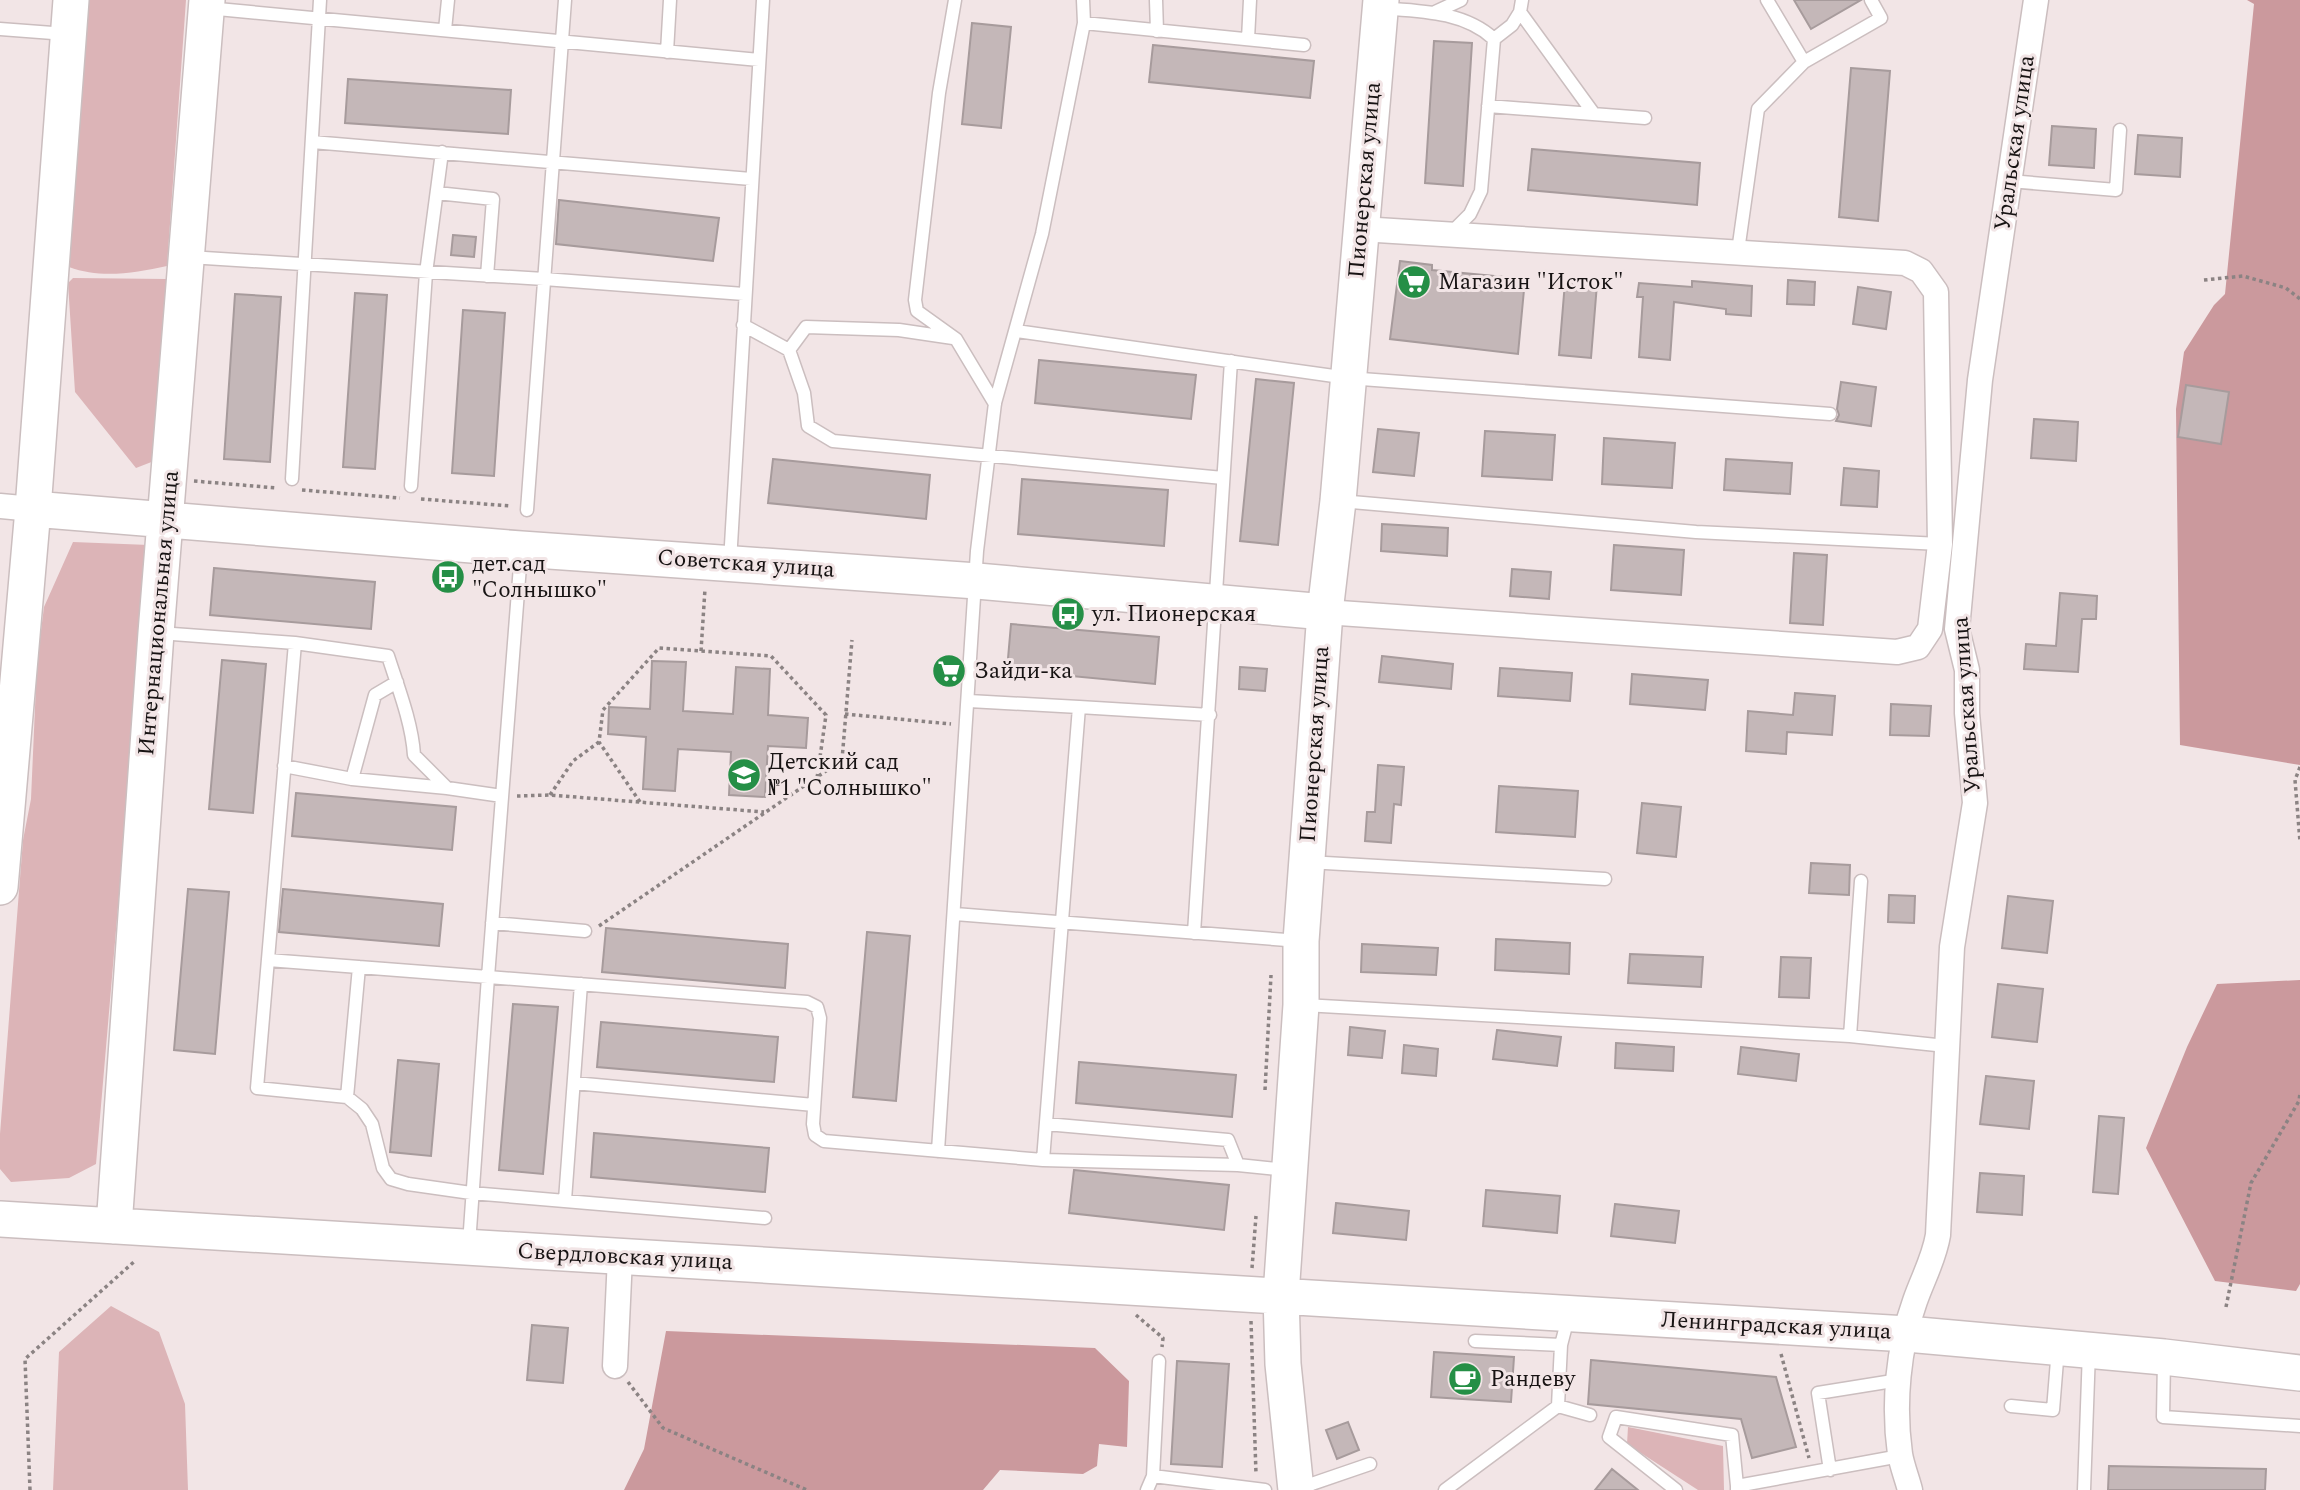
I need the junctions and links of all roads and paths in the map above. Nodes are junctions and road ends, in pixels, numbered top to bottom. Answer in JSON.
{"nodes":[{"id":1,"x":320,"y":0,"type":"edge"},
{"id":2,"x":448,"y":0,"type":"edge"},
{"id":3,"x":565,"y":0,"type":"edge"},
{"id":4,"x":670,"y":0,"type":"edge"},
{"id":5,"x":762,"y":0,"type":"edge"},
{"id":6,"x":955,"y":0,"type":"edge"},
{"id":7,"x":1083,"y":0,"type":"edge"},
{"id":8,"x":1156,"y":0,"type":"edge"},
{"id":9,"x":1250,"y":0,"type":"edge"},
{"id":10,"x":1461,"y":0,"type":"edge"},
{"id":11,"x":1767,"y":0,"type":"edge"},
{"id":12,"x":1871,"y":0,"type":"edge"},
{"id":13,"x":2036,"y":0,"type":"edge"},
{"id":14,"x":207,"y":4,"type":"edge"},
{"id":15,"x":1381,"y":4,"type":"edge"},
{"id":16,"x":1521,"y":6,"type":"edge"},
{"id":17,"x":1433,"y":13,"type":"junction"},
{"id":18,"x":69,"y":17,"type":"edge"},
{"id":19,"x":318,"y":19,"type":"junction"},
{"id":20,"x":1084,"y":23,"type":"junction"},
{"id":21,"x":0,"y":29,"type":"edge"},
{"id":22,"x":445,"y":30,"type":"junction"},
{"id":23,"x":1157,"y":30,"type":"junction"},
{"id":24,"x":1494,"y":39,"type":"junction"},
{"id":25,"x":1248,"y":40,"type":"junction"},
{"id":26,"x":562,"y":41,"type":"junction"},
{"id":27,"x":1304,"y":45,"type":"dead end"},
{"id":28,"x":667,"y":52,"type":"junction"},
{"id":29,"x":759,"y":60,"type":"junction"},
{"id":30,"x":1804,"y":61,"type":"junction"},
{"id":31,"x":1488,"y":106,"type":"junction"},
{"id":32,"x":1594,"y":114,"type":"junction"},
{"id":33,"x":1645,"y":118,"type":"dead end"},
{"id":34,"x":2120,"y":130,"type":"dead end"},
{"id":35,"x":312,"y":142,"type":"junction"},
{"id":36,"x":442,"y":152,"type":"junction"},
{"id":37,"x":553,"y":161,"type":"junction"},
{"id":38,"x":751,"y":179,"type":"junction"},
{"id":39,"x":2009,"y":181,"type":"junction"},
{"id":40,"x":437,"y":193,"type":"junction"},
{"id":41,"x":1361,"y":229,"type":"junction"},
{"id":42,"x":1448,"y":235,"type":"junction"},
{"id":43,"x":1738,"y":251,"type":"junction"},
{"id":44,"x":187,"y":257,"type":"junction"},
{"id":45,"x":304,"y":265,"type":"junction"},
{"id":46,"x":425,"y":273,"type":"junction"},
{"id":47,"x":486,"y":276,"type":"junction"},
{"id":48,"x":544,"y":279,"type":"junction"},
{"id":49,"x":2204,"y":280,"type":"dead end"},
{"id":50,"x":744,"y":294,"type":"junction"},
{"id":51,"x":2300,"y":299,"type":"edge"},
{"id":52,"x":743,"y":325,"type":"junction"},
{"id":53,"x":1016,"y":331,"type":"junction"},
{"id":54,"x":956,"y":339,"type":"junction"},
{"id":55,"x":789,"y":350,"type":"junction"},
{"id":56,"x":1231,"y":361,"type":"junction"},
{"id":57,"x":1348,"y":378,"type":"junction"},
{"id":58,"x":995,"y":404,"type":"junction"},
{"id":59,"x":1830,"y":414,"type":"dead end"},
{"id":60,"x":989,"y":455,"type":"junction"},
{"id":61,"x":1223,"y":478,"type":"junction"},
{"id":62,"x":191,"y":481,"type":"dead end"},
{"id":63,"x":291,"y":484,"type":"joint"},
{"id":64,"x":278,"y":488,"type":"dead end"},
{"id":65,"x":413,"y":493,"type":"joint"},
{"id":66,"x":402,"y":498,"type":"dead end"},
{"id":67,"x":1338,"y":500,"type":"junction"},
{"id":68,"x":513,"y":506,"type":"dead end"},
{"id":69,"x":17,"y":507,"type":"edge"},
{"id":70,"x":527,"y":510,"type":"dead end"},
{"id":71,"x":167,"y":519,"type":"junction"},
{"id":72,"x":1940,"y":544,"type":"junction"},
{"id":73,"x":521,"y":549,"type":"junction"},
{"id":74,"x":718,"y":570,"type":"junction"},
{"id":75,"x":977,"y":581,"type":"junction"},
{"id":76,"x":1215,"y":601,"type":"junction"},
{"id":77,"x":1325,"y":612,"type":"junction"},
{"id":78,"x":1930,"y":629,"type":"junction"},
{"id":79,"x":1957,"y":629,"type":"junction"},
{"id":80,"x":156,"y":633,"type":"junction"},
{"id":81,"x":852,"y":640,"type":"dead end"},
{"id":82,"x":295,"y":643,"type":"junction"},
{"id":83,"x":701,"y":651,"type":"junction"},
{"id":84,"x":397,"y":682,"type":"junction"},
{"id":85,"x":969,"y":701,"type":"junction"},
{"id":86,"x":1079,"y":707,"type":"junction"},
{"id":87,"x":845,"y":714,"type":"junction"},
{"id":88,"x":1209,"y":715,"type":"junction"},
{"id":89,"x":968,"y":726,"type":"junction"},
{"id":90,"x":599,"y":742,"type":"junction"},
{"id":91,"x":284,"y":766,"type":"junction"},
{"id":92,"x":2300,"y":767,"type":"edge"},
{"id":93,"x":817,"y":778,"type":"junction"},
{"id":94,"x":352,"y":779,"type":"junction"},
{"id":95,"x":447,"y":788,"type":"junction"},
{"id":96,"x":550,"y":795,"type":"junction"},
{"id":97,"x":502,"y":796,"type":"junction"},
{"id":98,"x":640,"y":802,"type":"junction"},
{"id":99,"x":766,"y":812,"type":"junction"},
{"id":100,"x":2300,"y":842,"type":"edge"},
{"id":101,"x":1306,"y":862,"type":"junction"},
{"id":102,"x":1605,"y":879,"type":"dead end"},
{"id":103,"x":1861,"y":881,"type":"dead end"},
{"id":104,"x":0,"y":887,"type":"edge"},
{"id":105,"x":955,"y":914,"type":"junction"},
{"id":106,"x":492,"y":923,"type":"junction"},
{"id":107,"x":1061,"y":923,"type":"junction"},
{"id":108,"x":590,"y":930,"type":"joint"},
{"id":109,"x":1194,"y":933,"type":"junction"},
{"id":110,"x":1301,"y":941,"type":"junction"},
{"id":111,"x":268,"y":960,"type":"junction"},
{"id":112,"x":359,"y":967,"type":"junction"},
{"id":113,"x":488,"y":977,"type":"junction"},
{"id":114,"x":582,"y":984,"type":"junction"},
{"id":115,"x":1301,"y":1005,"type":"junction"},
{"id":116,"x":1850,"y":1036,"type":"junction"},
{"id":117,"x":1946,"y":1046,"type":"junction"},
{"id":118,"x":574,"y":1083,"type":"junction"},
{"id":119,"x":2300,"y":1093,"type":"edge"},
{"id":120,"x":347,"y":1097,"type":"junction"},
{"id":121,"x":814,"y":1105,"type":"junction"},
{"id":122,"x":1046,"y":1124,"type":"junction"},
{"id":123,"x":939,"y":1151,"type":"junction"},
{"id":124,"x":1043,"y":1160,"type":"junction"},
{"id":125,"x":1238,"y":1165,"type":"junction"},
{"id":126,"x":1290,"y":1171,"type":"junction"},
{"id":127,"x":471,"y":1193,"type":"junction"},
{"id":128,"x":565,"y":1200,"type":"junction"},
{"id":129,"x":765,"y":1218,"type":"dead end"},
{"id":130,"x":0,"y":1219,"type":"edge"},
{"id":131,"x":114,"y":1226,"type":"junction"},
{"id":132,"x":469,"y":1247,"type":"junction"},
{"id":133,"x":620,"y":1257,"type":"junction"},
{"id":134,"x":136,"y":1260,"type":"dead end"},
{"id":135,"x":1136,"y":1288,"type":"junction"},
{"id":136,"x":1266,"y":1294,"type":"junction"},
{"id":137,"x":2226,"y":1307,"type":"dead end"},
{"id":138,"x":1565,"y":1329,"type":"junction"},
{"id":139,"x":1906,"y":1334,"type":"junction"},
{"id":140,"x":1475,"y":1341,"type":"dead end"},
{"id":141,"x":1779,"y":1349,"type":"dead end"},
{"id":142,"x":2073,"y":1349,"type":"junction"},
{"id":143,"x":2164,"y":1357,"type":"junction"},
{"id":144,"x":1159,"y":1361,"type":"joint"},
{"id":145,"x":615,"y":1366,"type":"joint"},
{"id":146,"x":2300,"y":1373,"type":"edge"},
{"id":147,"x":1899,"y":1380,"type":"junction"},
{"id":148,"x":1558,"y":1406,"type":"junction"},
{"id":149,"x":2011,"y":1406,"type":"dead end"},
{"id":150,"x":1590,"y":1415,"type":"dead end"},
{"id":151,"x":2300,"y":1426,"type":"edge"},
{"id":152,"x":1900,"y":1456,"type":"junction"},
{"id":153,"x":1370,"y":1464,"type":"dead end"},
{"id":154,"x":1830,"y":1470,"type":"junction"},
{"id":155,"x":1813,"y":1473,"type":"junction"},
{"id":156,"x":1153,"y":1476,"type":"junction"},
{"id":157,"x":1737,"y":1488,"type":"edge"},
{"id":158,"x":30,"y":1490,"type":"edge"},
{"id":159,"x":807,"y":1490,"type":"edge"},
{"id":160,"x":1147,"y":1490,"type":"edge"},
{"id":161,"x":1265,"y":1490,"type":"edge"},
{"id":162,"x":1288,"y":1490,"type":"edge"},
{"id":163,"x":1296,"y":1490,"type":"edge"},
{"id":164,"x":1445,"y":1490,"type":"edge"},
{"id":165,"x":1675,"y":1490,"type":"edge"},
{"id":166,"x":1910,"y":1490,"type":"edge"},
{"id":167,"x":2084,"y":1490,"type":"edge"}],
"edges":[{"from":1,"to":19,"type":"lane"},
{"from":2,"to":22,"type":"lane"},
{"from":3,"to":26,"type":"lane"},
{"from":4,"to":28,"type":"lane"},
{"from":5,"to":29,"type":"lane"},
{"from":6,"to":54,"type":"lane"},
{"from":7,"to":20,"type":"lane"},
{"from":8,"to":23,"type":"lane"},
{"from":9,"to":25,"type":"lane"},
{"from":10,"to":17,"type":"lane"},
{"from":11,"to":30,"type":"lane"},
{"from":12,"to":30,"type":"lane"},
{"from":13,"to":39,"type":"street","name":"Уральская улица"},
{"from":14,"to":19,"type":"lane"},
{"from":14,"to":44,"type":"main road","name":"Интернациональная улица"},
{"from":15,"to":17,"type":"lane"},
{"from":15,"to":41,"type":"main road","name":"Пионерская улица"},
{"from":16,"to":24,"type":"lane"},
{"from":16,"to":32,"type":"lane"},
{"from":17,"to":24,"type":"lane"},
{"from":18,"to":21,"type":"lane"},
{"from":18,"to":69,"type":"main road"},
{"from":19,"to":22,"type":"lane"},
{"from":19,"to":35,"type":"lane"},
{"from":20,"to":23,"type":"lane"},
{"from":20,"to":53,"type":"lane"},
{"from":22,"to":26,"type":"lane"},
{"from":23,"to":25,"type":"lane"},
{"from":24,"to":31,"type":"lane"},
{"from":25,"to":27,"type":"lane"},
{"from":26,"to":28,"type":"lane"},
{"from":26,"to":37,"type":"lane"},
{"from":28,"to":29,"type":"lane"},
{"from":29,"to":38,"type":"lane"},
{"from":30,"to":43,"type":"lane"},
{"from":31,"to":32,"type":"lane"},
{"from":31,"to":42,"type":"lane"},
{"from":32,"to":33,"type":"lane"},
{"from":34,"to":39,"type":"lane"},
{"from":35,"to":36,"type":"lane"},
{"from":35,"to":45,"type":"lane"},
{"from":36,"to":37,"type":"lane"},
{"from":36,"to":40,"type":"lane"},
{"from":37,"to":38,"type":"lane"},
{"from":37,"to":48,"type":"lane"},
{"from":38,"to":50,"type":"lane"},
{"from":39,"to":79,"type":"street","name":"Уральская улица"},
{"from":40,"to":46,"type":"lane"},
{"from":40,"to":47,"type":"lane"},
{"from":41,"to":42,"type":"street"},
{"from":41,"to":57,"type":"main road","name":"Пионерская улица"},
{"from":42,"to":43,"type":"street"},
{"from":43,"to":72,"type":"street"},
{"from":44,"to":45,"type":"lane"},
{"from":44,"to":71,"type":"main road","name":"Интернациональная улица"},
{"from":45,"to":46,"type":"lane"},
{"from":45,"to":63,"type":"lane"},
{"from":46,"to":47,"type":"lane"},
{"from":46,"to":65,"type":"lane"},
{"from":47,"to":48,"type":"lane"},
{"from":48,"to":50,"type":"lane"},
{"from":48,"to":70,"type":"lane"},
{"from":49,"to":51,"type":"path"},
{"from":50,"to":52,"type":"lane"},
{"from":52,"to":55,"type":"lane"},
{"from":52,"to":74,"type":"lane"},
{"from":53,"to":56,"type":"lane"},
{"from":53,"to":58,"type":"lane"},
{"from":54,"to":55,"type":"lane"},
{"from":54,"to":58,"type":"lane"},
{"from":55,"to":60,"type":"lane"},
{"from":56,"to":57,"type":"lane"},
{"from":56,"to":61,"type":"lane"},
{"from":57,"to":59,"type":"lane"},
{"from":57,"to":67,"type":"main road","name":"Пионерская улица"},
{"from":58,"to":60,"type":"lane"},
{"from":60,"to":61,"type":"lane"},
{"from":60,"to":75,"type":"lane"},
{"from":61,"to":76,"type":"lane"},
{"from":62,"to":64,"type":"path"},
{"from":63,"to":66,"type":"path"},
{"from":65,"to":68,"type":"path"},
{"from":67,"to":72,"type":"lane"},
{"from":67,"to":77,"type":"main road","name":"Пионерская улица"},
{"from":69,"to":71,"type":"main road","name":"Советская улица"},
{"from":69,"to":104,"type":"main road"},
{"from":71,"to":73,"type":"main road","name":"Советская улица"},
{"from":71,"to":80,"type":"main road","name":"Интернациональная улица"},
{"from":72,"to":78,"type":"street"},
{"from":73,"to":74,"type":"main road","name":"Советская улица"},
{"from":73,"to":97,"type":"lane"},
{"from":74,"to":75,"type":"main road","name":"Советская улица"},
{"from":74,"to":83,"type":"path"},
{"from":75,"to":76,"type":"main road","name":"Советская улица"},
{"from":75,"to":85,"type":"lane"},
{"from":76,"to":77,"type":"main road","name":"Советская улица"},
{"from":76,"to":88,"type":"lane"},
{"from":77,"to":78,"type":"street"},
{"from":77,"to":101,"type":"main road","name":"Пионерская улица"},
{"from":78,"to":79,"type":"street"},
{"from":79,"to":117,"type":"street","name":"Уральская улица"},
{"from":80,"to":82,"type":"lane"},
{"from":80,"to":131,"type":"main road","name":"Интернациональная улица"},
{"from":81,"to":87,"type":"path"},
{"from":82,"to":84,"type":"lane"},
{"from":82,"to":91,"type":"lane"},
{"from":83,"to":90,"type":"path"},
{"from":83,"to":93,"type":"path"},
{"from":84,"to":94,"type":"lane"},
{"from":84,"to":95,"type":"lane"},
{"from":85,"to":86,"type":"lane"},
{"from":85,"to":89,"type":"lane"},
{"from":86,"to":88,"type":"lane"},
{"from":86,"to":107,"type":"lane"},
{"from":87,"to":89,"type":"path"},
{"from":87,"to":93,"type":"path"},
{"from":88,"to":109,"type":"lane"},
{"from":89,"to":105,"type":"lane"},
{"from":90,"to":96,"type":"path"},
{"from":90,"to":98,"type":"path"},
{"from":91,"to":94,"type":"lane"},
{"from":91,"to":111,"type":"lane"},
{"from":92,"to":100,"type":"path"},
{"from":93,"to":99,"type":"path"},
{"from":94,"to":95,"type":"lane"},
{"from":95,"to":97,"type":"lane"},
{"from":96,"to":97,"type":"path"},
{"from":96,"to":98,"type":"path"},
{"from":97,"to":106,"type":"lane"},
{"from":98,"to":99,"type":"path"},
{"from":99,"to":108,"type":"path"},
{"from":101,"to":102,"type":"lane"},
{"from":101,"to":110,"type":"main road","name":"Пионерская улица"},
{"from":103,"to":116,"type":"lane"},
{"from":105,"to":107,"type":"lane"},
{"from":105,"to":123,"type":"lane"},
{"from":106,"to":108,"type":"lane"},
{"from":106,"to":113,"type":"lane"},
{"from":107,"to":109,"type":"lane"},
{"from":107,"to":122,"type":"lane"},
{"from":109,"to":110,"type":"lane"},
{"from":110,"to":115,"type":"main road","name":"Пионерская улица"},
{"from":111,"to":112,"type":"lane"},
{"from":111,"to":120,"type":"lane"},
{"from":112,"to":113,"type":"lane"},
{"from":112,"to":120,"type":"lane"},
{"from":113,"to":114,"type":"lane"},
{"from":113,"to":127,"type":"lane"},
{"from":114,"to":118,"type":"lane"},
{"from":114,"to":121,"type":"lane"},
{"from":115,"to":116,"type":"lane"},
{"from":115,"to":126,"type":"main road","name":"Пионерская улица"},
{"from":116,"to":117,"type":"lane"},
{"from":117,"to":139,"type":"street","name":"Уральская улица"},
{"from":118,"to":121,"type":"lane"},
{"from":118,"to":128,"type":"lane"},
{"from":119,"to":137,"type":"path"},
{"from":120,"to":127,"type":"lane"},
{"from":121,"to":123,"type":"lane"},
{"from":122,"to":124,"type":"lane"},
{"from":122,"to":125,"type":"lane"},
{"from":123,"to":124,"type":"lane"},
{"from":124,"to":125,"type":"lane"},
{"from":125,"to":126,"type":"lane"},
{"from":126,"to":136,"type":"main road","name":"Пионерская улица"},
{"from":127,"to":128,"type":"lane"},
{"from":127,"to":132,"type":"lane"},
{"from":128,"to":129,"type":"lane"},
{"from":130,"to":131,"type":"main road","name":"Свердловская улица"},
{"from":131,"to":132,"type":"main road","name":"Свердловская улица"},
{"from":132,"to":133,"type":"main road","name":"Свердловская улица"},
{"from":133,"to":135,"type":"main road","name":"Свердловская улица"},
{"from":133,"to":145,"type":"street"},
{"from":134,"to":158,"type":"path"},
{"from":135,"to":136,"type":"main road","name":"Свердловская улица"},
{"from":135,"to":144,"type":"path"},
{"from":136,"to":138,"type":"main road","name":"Ленинградская улица"},
{"from":136,"to":163,"type":"main road","name":"Пионерская улица"},
{"from":138,"to":139,"type":"main road","name":"Ленинградская улица"},
{"from":138,"to":140,"type":"lane"},
{"from":138,"to":148,"type":"lane"},
{"from":139,"to":142,"type":"main road","name":"Ленинградская улица"},
{"from":139,"to":147,"type":"street","name":"Уральская улица"},
{"from":141,"to":155,"type":"path"},
{"from":142,"to":143,"type":"main road","name":"Ленинградская улица"},
{"from":142,"to":149,"type":"lane"},
{"from":142,"to":167,"type":"lane"},
{"from":143,"to":146,"type":"main road","name":"Ленинградская улица"},
{"from":143,"to":151,"type":"lane"},
{"from":144,"to":156,"type":"lane"},
{"from":145,"to":159,"type":"path"},
{"from":147,"to":152,"type":"street","name":"Уральская улица"},
{"from":147,"to":154,"type":"lane"},
{"from":148,"to":150,"type":"lane"},
{"from":148,"to":164,"type":"lane"},
{"from":152,"to":154,"type":"lane"},
{"from":152,"to":166,"type":"street","name":"Уральская улица"},
{"from":153,"to":163,"type":"lane"},
{"from":154,"to":155,"type":"lane"},
{"from":155,"to":157,"type":"lane"},
{"from":156,"to":160,"type":"lane"},
{"from":156,"to":161,"type":"lane"},
{"from":157,"to":165,"type":"lane"},
{"from":162,"to":163,"type":"lane"}]}
